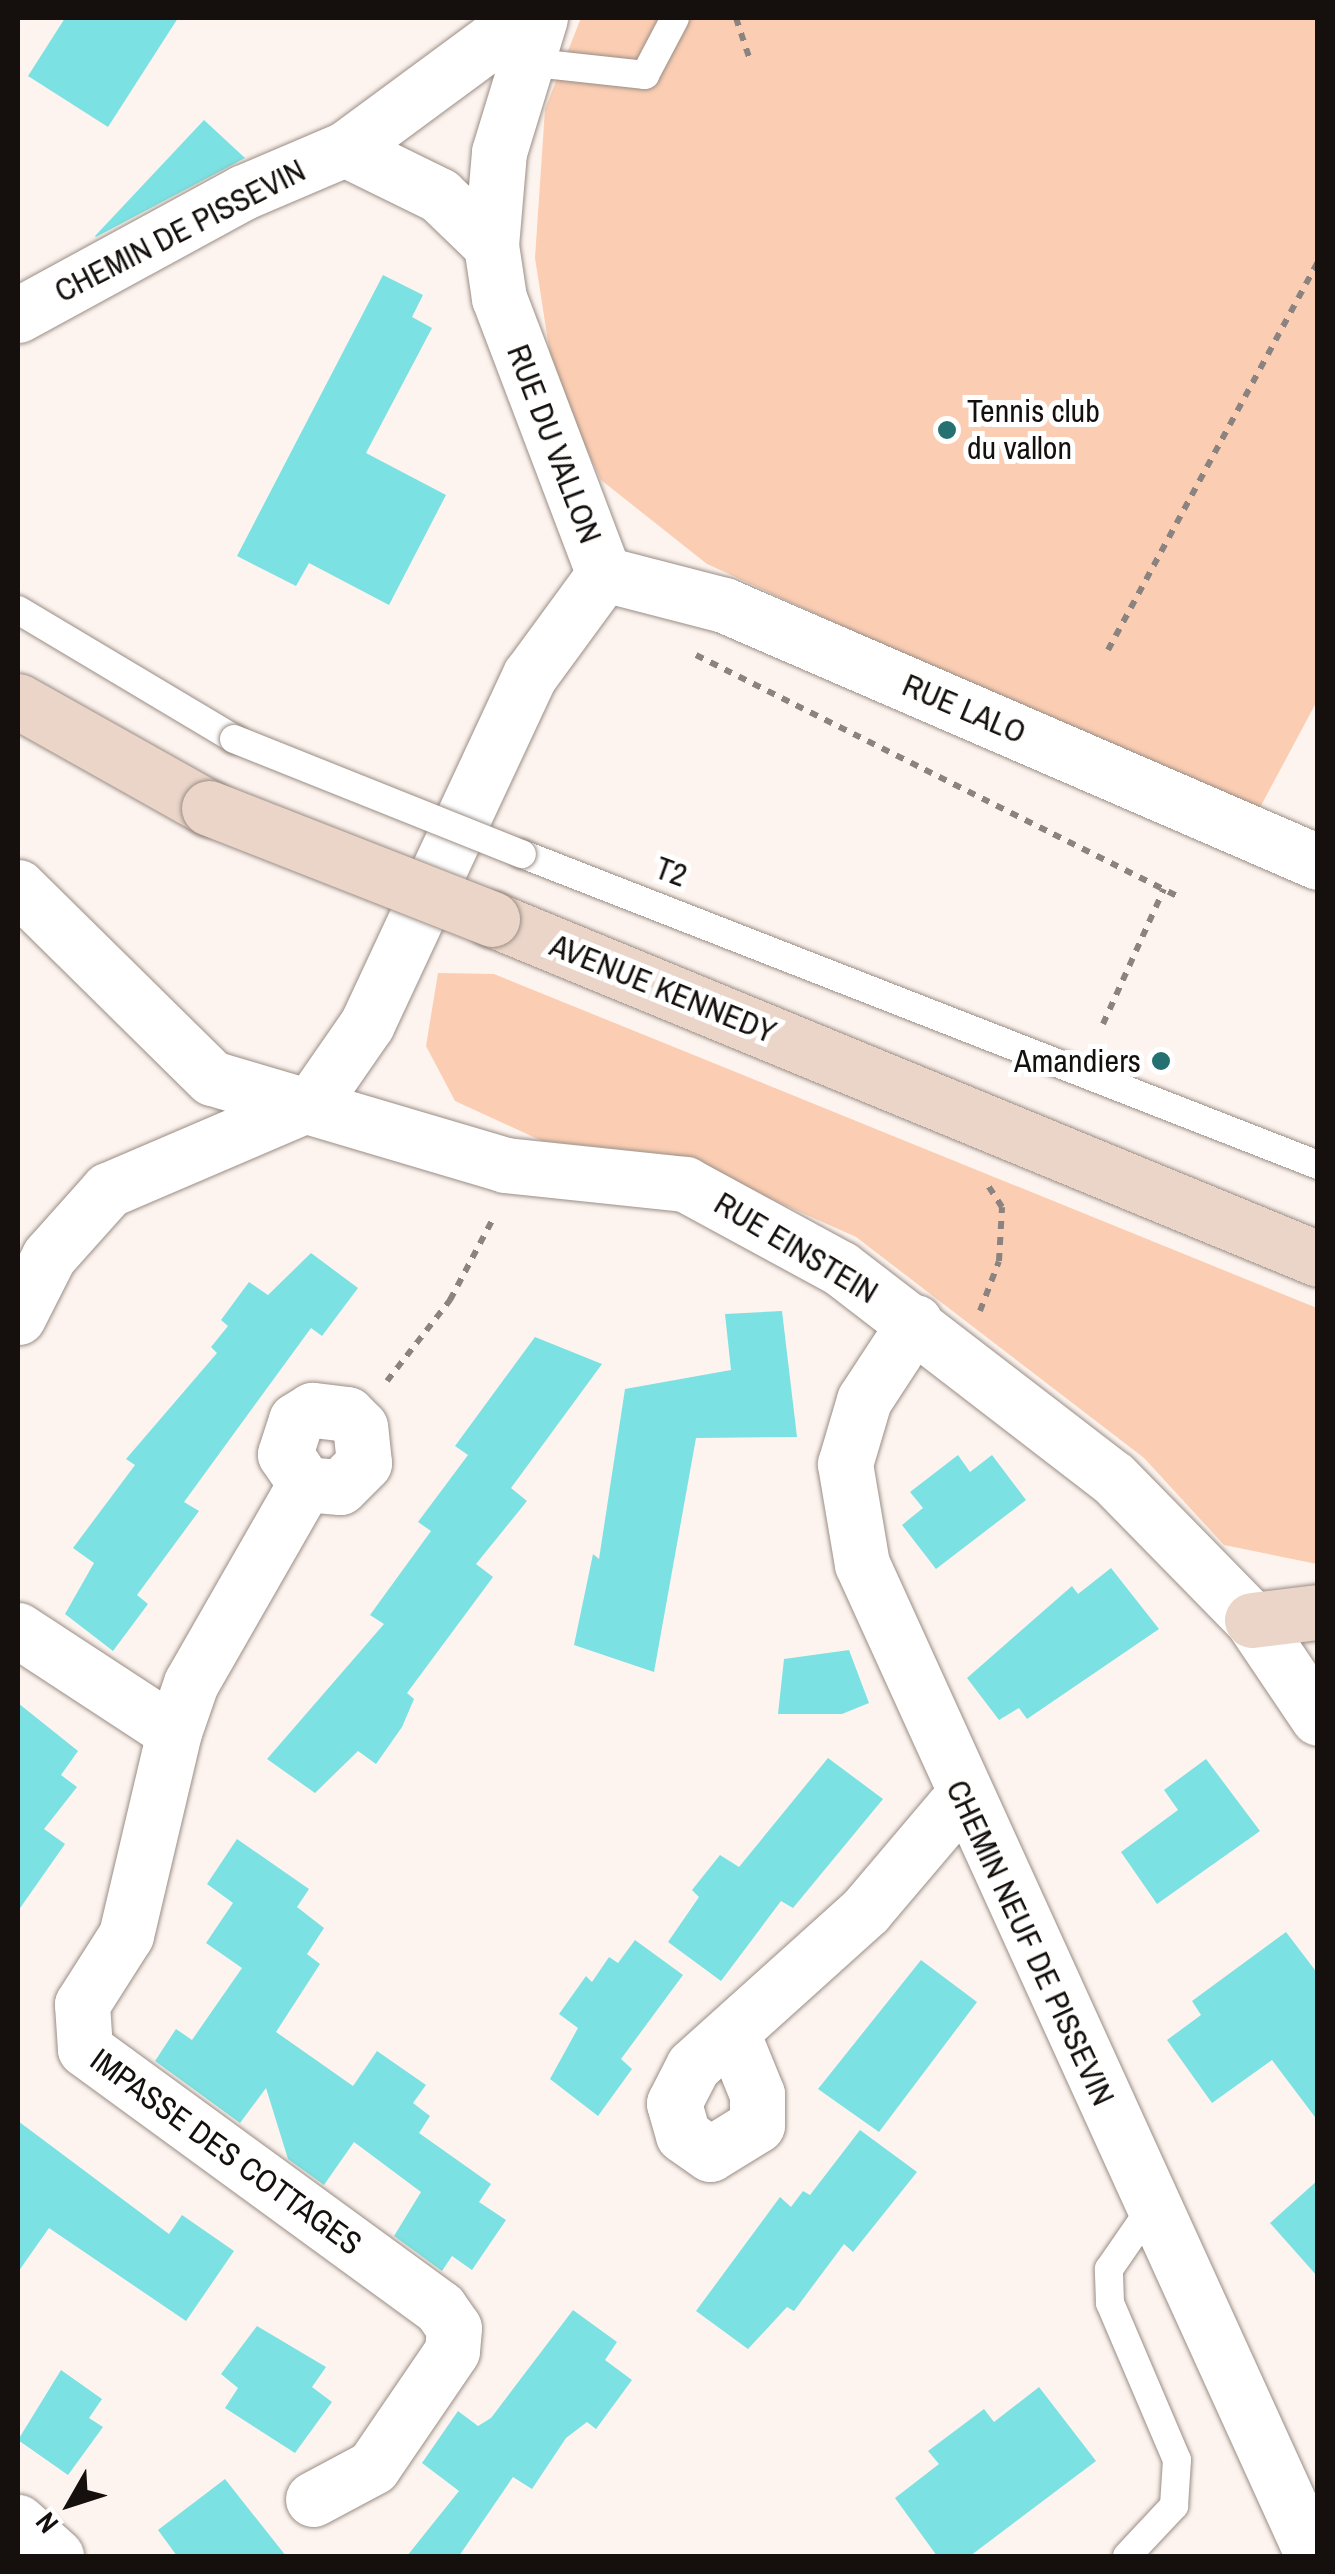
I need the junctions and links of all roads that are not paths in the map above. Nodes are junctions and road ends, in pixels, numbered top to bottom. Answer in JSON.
{"nodes":[{"id":1,"x":675,"y":18,"type":"edge"},
{"id":2,"x":530,"y":32,"type":"edge"},
{"id":3,"x":344,"y":149,"type":"junction"},
{"id":4,"x":491,"y":246,"type":"junction"},
{"id":5,"x":18,"y":315,"type":"edge"},
{"id":6,"x":604,"y":574,"type":"junction"},
{"id":7,"x":18,"y":610,"type":"edge"},
{"id":8,"x":18,"y":701,"type":"edge"},
{"id":9,"x":1318,"y":862,"type":"edge"},
{"id":10,"x":18,"y":887,"type":"edge"},
{"id":11,"x":313,"y":1102,"type":"junction"},
{"id":12,"x":1318,"y":1165,"type":"edge"},
{"id":13,"x":1318,"y":1259,"type":"edge"},
{"id":14,"x":937,"y":1316,"type":"junction"},
{"id":15,"x":18,"y":1317,"type":"edge"},
{"id":16,"x":347,"y":1414,"type":"road end"},
{"id":17,"x":1318,"y":1612,"type":"edge"},
{"id":18,"x":1252,"y":1620,"type":"junction"},
{"id":19,"x":18,"y":1630,"type":"edge"},
{"id":20,"x":1318,"y":1718,"type":"edge"},
{"id":21,"x":174,"y":1732,"type":"junction"},
{"id":22,"x":962,"y":1797,"type":"junction"},
{"id":23,"x":733,"y":2035,"type":"dead end"},
{"id":24,"x":1152,"y":2208,"type":"junction"},
{"id":25,"x":314,"y":2499,"type":"dead end"},
{"id":26,"x":18,"y":2522,"type":"edge"},
{"id":27,"x":56,"y":2556,"type":"edge"},
{"id":28,"x":1127,"y":2556,"type":"edge"},
{"id":29,"x":1313,"y":2556,"type":"edge"}],
"edges":[{"from":1,"to":2,"type":"lane"},
{"from":2,"to":3,"type":"street","name":"CHEMIN DE PISSEVIN"},
{"from":2,"to":4,"type":"street","name":"RUE DU VALLON"},
{"from":3,"to":4,"type":"street","name":"CHEMIN DE PISSEVIN"},
{"from":3,"to":5,"type":"street","name":"CHEMIN DE PISSEVIN"},
{"from":4,"to":6,"type":"street","name":"RUE DU VALLON"},
{"from":6,"to":9,"type":"street","name":"RUE LALO"},
{"from":6,"to":11,"type":"street","name":"RUE DU VALLON"},
{"from":7,"to":12,"type":"lane","name":"T2","bridge":true},
{"from":8,"to":13,"type":"main road","name":"AVENUE KENNEDY","bridge":true},
{"from":10,"to":11,"type":"street","name":"RUE EINSTEIN"},
{"from":11,"to":14,"type":"street","name":"RUE EINSTEIN"},
{"from":11,"to":15,"type":"street"},
{"from":14,"to":18,"type":"street","name":"RUE EINSTEIN"},
{"from":14,"to":22,"type":"street","name":"CHEMIN NEUF DE PISSEVIN"},
{"from":16,"to":21,"type":"street","name":"IMPASSE DES COTTAGES"},
{"from":17,"to":18,"type":"main road"},
{"from":18,"to":20,"type":"street","name":"RUE EINSTEIN"},
{"from":19,"to":21,"type":"street"},
{"from":21,"to":25,"type":"street","name":"IMPASSE DES COTTAGES"},
{"from":22,"to":23,"type":"street"},
{"from":22,"to":24,"type":"street","name":"CHEMIN NEUF DE PISSEVIN"},
{"from":24,"to":28,"type":"lane"},
{"from":24,"to":29,"type":"street","name":"CHEMIN NEUF DE PISSEVIN"},
{"from":26,"to":27,"type":"street"}]}
